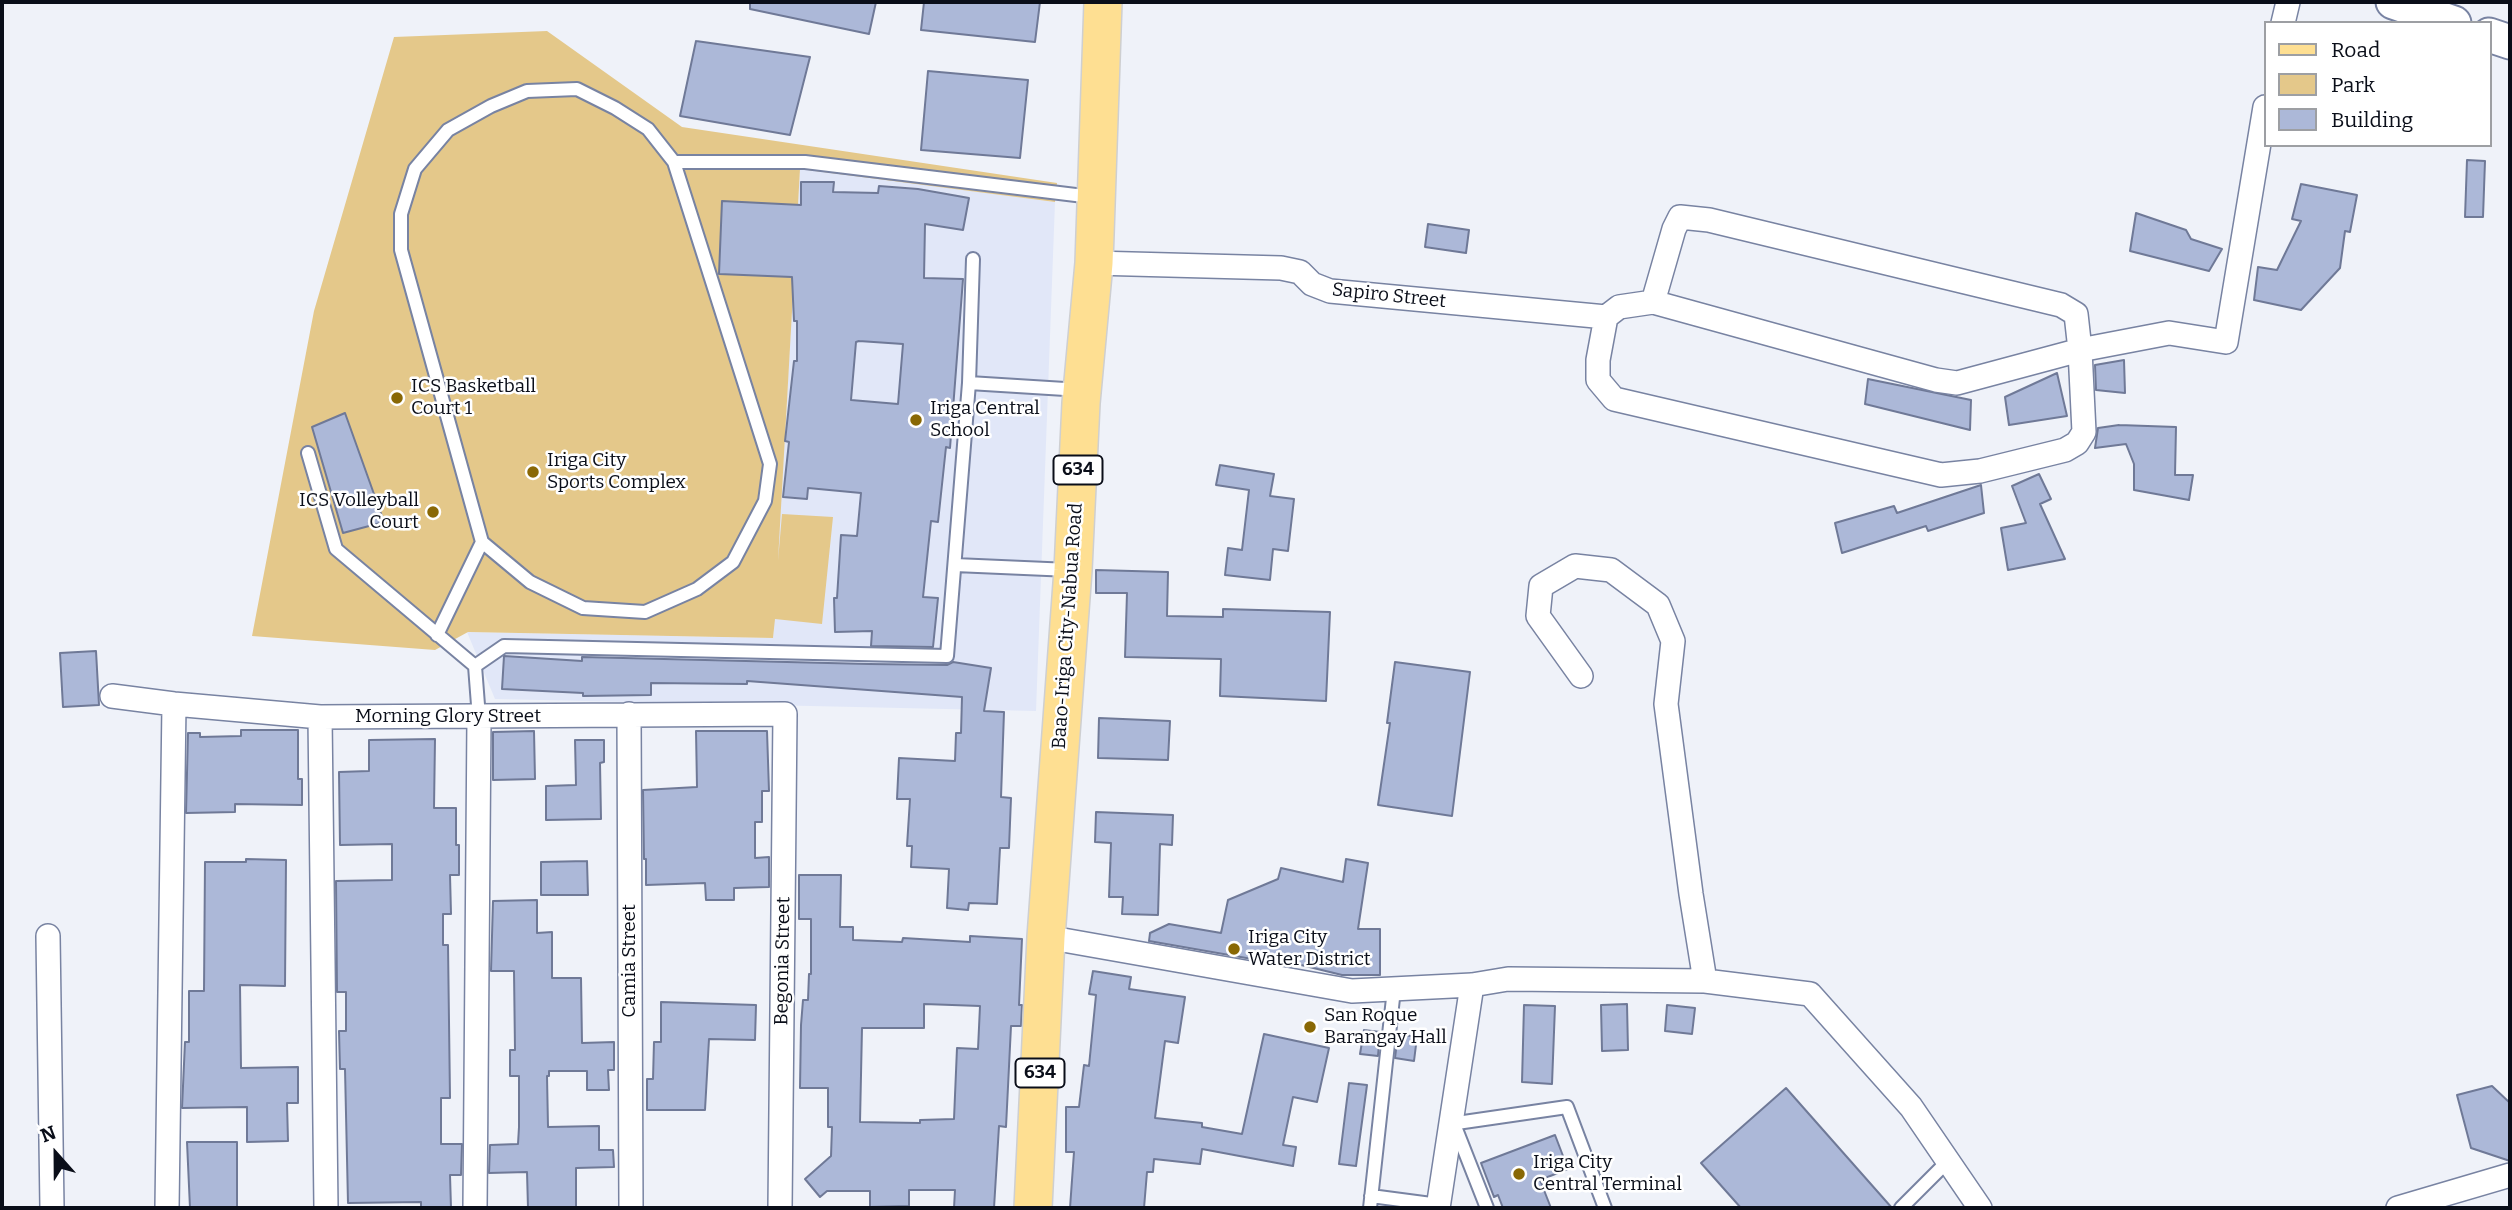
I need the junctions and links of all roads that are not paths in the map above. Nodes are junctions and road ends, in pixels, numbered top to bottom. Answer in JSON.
{"nodes":[{"id":1,"x":1103,"y":2,"type":"edge"},
{"id":2,"x":2288,"y":2,"type":"edge"},
{"id":3,"x":2393,"y":2,"type":"edge"},
{"id":4,"x":2283,"y":21,"type":"edge"},
{"id":5,"x":2448,"y":21,"type":"edge"},
{"id":6,"x":2491,"y":36,"type":"edge"},
{"id":7,"x":2510,"y":42,"type":"edge"},
{"id":8,"x":2264,"y":113,"type":"edge"},
{"id":9,"x":674,"y":162,"type":"junction"},
{"id":10,"x":1097,"y":197,"type":"junction"},
{"id":11,"x":973,"y":258,"type":"dead end"},
{"id":12,"x":1094,"y":263,"type":"junction"},
{"id":13,"x":1653,"y":302,"type":"junction"},
{"id":14,"x":1606,"y":317,"type":"junction"},
{"id":15,"x":2080,"y":350,"type":"junction"},
{"id":16,"x":969,"y":383,"type":"junction"},
{"id":17,"x":1082,"y":390,"type":"junction"},
{"id":18,"x":308,"y":453,"type":"dead end"},
{"id":19,"x":482,"y":542,"type":"junction"},
{"id":20,"x":956,"y":565,"type":"junction"},
{"id":21,"x":1073,"y":570,"type":"junction"},
{"id":22,"x":437,"y":635,"type":"junction"},
{"id":23,"x":475,"y":666,"type":"junction"},
{"id":24,"x":1581,"y":676,"type":"dead end"},
{"id":25,"x":112,"y":696,"type":"dead end"},
{"id":26,"x":174,"y":704,"type":"junction"},
{"id":27,"x":629,"y":714,"type":"junction"},
{"id":28,"x":786,"y":714,"type":"joint"},
{"id":29,"x":320,"y":717,"type":"junction"},
{"id":30,"x":479,"y":718,"type":"junction"},
{"id":31,"x":48,"y":936,"type":"dead end"},
{"id":32,"x":1046,"y":937,"type":"junction"},
{"id":33,"x":1705,"y":981,"type":"junction"},
{"id":34,"x":1472,"y":985,"type":"junction"},
{"id":35,"x":1394,"y":989,"type":"junction"},
{"id":36,"x":1452,"y":1124,"type":"junction"},
{"id":37,"x":1948,"y":1161,"type":"junction"},
{"id":38,"x":2510,"y":1175,"type":"edge"},
{"id":39,"x":1371,"y":1202,"type":"edge"},
{"id":40,"x":1439,"y":1207,"type":"edge"},
{"id":41,"x":52,"y":1208,"type":"edge"},
{"id":42,"x":167,"y":1208,"type":"edge"},
{"id":43,"x":327,"y":1208,"type":"edge"},
{"id":44,"x":475,"y":1208,"type":"edge"},
{"id":45,"x":631,"y":1208,"type":"edge"},
{"id":46,"x":780,"y":1208,"type":"edge"},
{"id":47,"x":1034,"y":1208,"type":"edge"},
{"id":48,"x":1487,"y":1208,"type":"edge"},
{"id":49,"x":1605,"y":1208,"type":"edge"},
{"id":50,"x":1900,"y":1208,"type":"edge"},
{"id":51,"x":1980,"y":1208,"type":"edge"},
{"id":52,"x":2399,"y":1208,"type":"edge"}],
"edges":[{"from":1,"to":10,"type":"main road","name":"Baao-Iriga City-Nabua Road","number":"634"},
{"from":2,"to":4,"type":"street"},
{"from":3,"to":5,"type":"street"},
{"from":6,"to":7,"type":"street"},
{"from":8,"to":15,"type":"street"},
{"from":9,"to":10,"type":"lane"},
{"from":9,"to":19,"type":"lane"},
{"from":9,"to":19,"type":"lane"},
{"from":10,"to":12,"type":"main road","name":"Baao-Iriga City-Nabua Road","number":"634"},
{"from":11,"to":16,"type":"lane"},
{"from":12,"to":14,"type":"street","name":"Sapiro Street"},
{"from":12,"to":17,"type":"main road","name":"Baao-Iriga City-Nabua Road","number":"634"},
{"from":13,"to":14,"type":"street"},
{"from":13,"to":15,"type":"street"},
{"from":13,"to":15,"type":"street"},
{"from":14,"to":15,"type":"street"},
{"from":16,"to":17,"type":"lane"},
{"from":16,"to":20,"type":"lane"},
{"from":17,"to":21,"type":"main road","name":"Baao-Iriga City-Nabua Road","number":"634"},
{"from":18,"to":22,"type":"lane"},
{"from":19,"to":22,"type":"lane"},
{"from":20,"to":21,"type":"lane"},
{"from":20,"to":23,"type":"lane"},
{"from":21,"to":32,"type":"main road","name":"Baao-Iriga City-Nabua Road","number":"634"},
{"from":22,"to":23,"type":"lane"},
{"from":23,"to":30,"type":"lane"},
{"from":24,"to":33,"type":"street"},
{"from":25,"to":26,"type":"street","name":"Morning Glory Street"},
{"from":26,"to":29,"type":"street","name":"Morning Glory Street"},
{"from":26,"to":42,"type":"street"},
{"from":27,"to":28,"type":"street","name":"Morning Glory Street"},
{"from":27,"to":30,"type":"street","name":"Morning Glory Street"},
{"from":27,"to":45,"type":"street","name":"Camia Street"},
{"from":28,"to":46,"type":"street","name":"Begonia Street"},
{"from":29,"to":30,"type":"street","name":"Morning Glory Street"},
{"from":29,"to":43,"type":"street"},
{"from":30,"to":44,"type":"street"},
{"from":31,"to":41,"type":"street"},
{"from":32,"to":35,"type":"street"},
{"from":32,"to":47,"type":"main road","name":"Baao-Iriga City-Nabua Road","number":"634"},
{"from":33,"to":34,"type":"street"},
{"from":33,"to":37,"type":"street"},
{"from":34,"to":35,"type":"street"},
{"from":34,"to":36,"type":"street"},
{"from":35,"to":39,"type":"lane"},
{"from":36,"to":40,"type":"street"},
{"from":36,"to":48,"type":"lane"},
{"from":36,"to":49,"type":"lane"},
{"from":37,"to":50,"type":"lane"},
{"from":37,"to":51,"type":"street"},
{"from":38,"to":52,"type":"street"},
{"from":39,"to":40,"type":"lane"}]}
